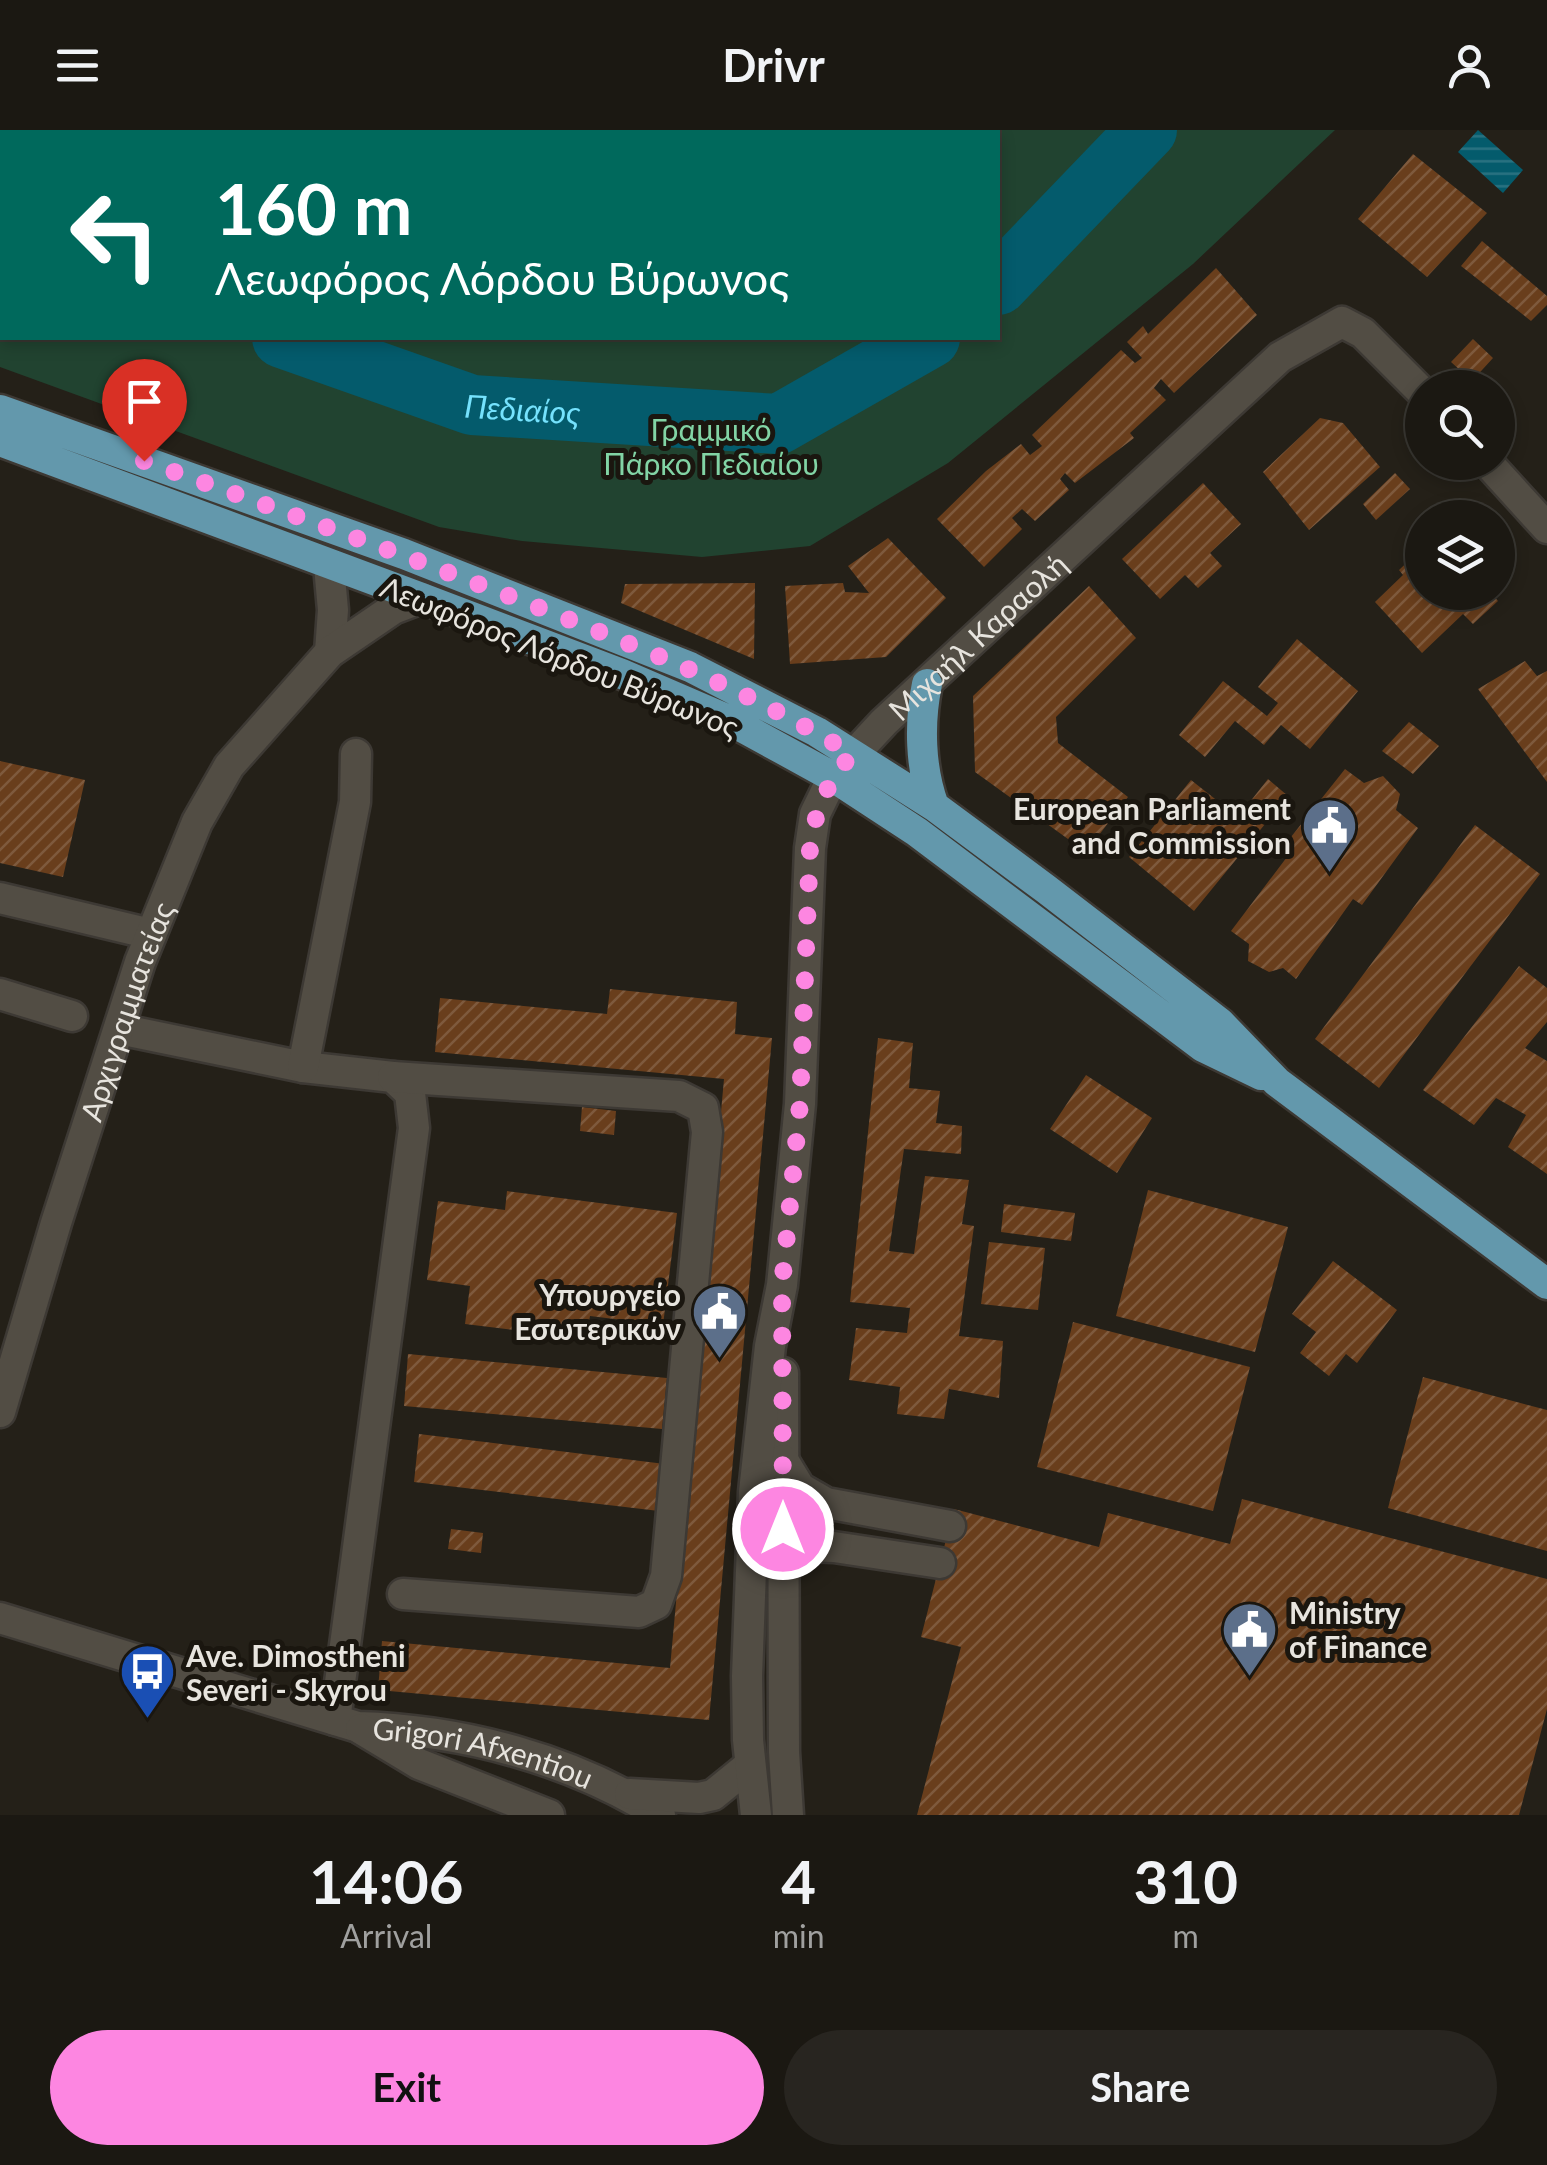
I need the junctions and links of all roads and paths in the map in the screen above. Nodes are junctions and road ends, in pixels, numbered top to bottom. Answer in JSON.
{"nodes":[{"id":1,"x":1405,"y":374,"type":"edge"},
{"id":2,"x":0,"y":410,"type":"edge"},
{"id":3,"x":0,"y":442,"type":"edge"},
{"id":4,"x":1503,"y":480,"type":"edge"},
{"id":5,"x":1547,"y":528,"type":"edge"},
{"id":6,"x":329,"y":566,"type":"junction"},
{"id":7,"x":422,"y":598,"type":"junction"},
{"id":8,"x":330,"y":652,"type":"junction"},
{"id":9,"x":926,"y":684,"type":"junction"},
{"id":10,"x":356,"y":754,"type":"dead end"},
{"id":11,"x":843,"y":766,"type":"junction"},
{"id":12,"x":934,"y":806,"type":"junction"},
{"id":13,"x":0,"y":898,"type":"edge"},
{"id":14,"x":151,"y":934,"type":"junction"},
{"id":15,"x":0,"y":994,"type":"edge"},
{"id":16,"x":72,"y":1016,"type":"dead end"},
{"id":17,"x":119,"y":1029,"type":"junction"},
{"id":18,"x":302,"y":1067,"type":"junction"},
{"id":19,"x":393,"y":1078,"type":"junction"},
{"id":20,"x":1276,"y":1082,"type":"junction"},
{"id":21,"x":1547,"y":1284,"type":"edge"},
{"id":22,"x":782,"y":1285,"type":"junction"},
{"id":23,"x":0,"y":1412,"type":"edge"},
{"id":24,"x":783,"y":1460,"type":"junction"},
{"id":25,"x":950,"y":1526,"type":"dead end"},
{"id":26,"x":783,"y":1564,"type":"junction"},
{"id":27,"x":940,"y":1564,"type":"dead end"},
{"id":28,"x":403,"y":1594,"type":"dead end"},
{"id":29,"x":0,"y":1618,"type":"edge"},
{"id":30,"x":347,"y":1724,"type":"junction"},
{"id":31,"x":750,"y":1765,"type":"junction"},
{"id":32,"x":625,"y":1793,"type":"junction"},
{"id":33,"x":658,"y":1814,"type":"edge"},
{"id":34,"x":549,"y":1815,"type":"edge"},
{"id":35,"x":756,"y":1815,"type":"edge"},
{"id":36,"x":788,"y":1815,"type":"edge"}],
"edges":[{"from":1,"to":9,"type":"street","name":"Μιχαήλ Καραολή"},
{"from":2,"to":11,"type":"main road","name":"Λεωφόρος Λόρδου Βύρωνος"},
{"from":3,"to":6,"type":"main road","name":"Λεωφόρος Λόρδου Βύρωνος"},
{"from":4,"to":5,"type":"street"},
{"from":6,"to":7,"type":"main road","name":"Λεωφόρος Λόρδου Βύρωνος"},
{"from":6,"to":8,"type":"street"},
{"from":7,"to":8,"type":"street","name":"Αρχιγραμματείας"},
{"from":7,"to":11,"type":"main road","name":"Λεωφόρος Λόρδου Βύρωνος"},
{"from":8,"to":14,"type":"street","name":"Αρχιγραμματείας"},
{"from":9,"to":11,"type":"street","name":"Μιχαήλ Καραολή"},
{"from":9,"to":12,"type":"main road"},
{"from":10,"to":18,"type":"street"},
{"from":11,"to":12,"type":"main road","name":"Λεωφόρος Λόρδου Βύρωνος"},
{"from":11,"to":20,"type":"main road","name":"Λεωφόρος Λόρδου Βύρωνος"},
{"from":11,"to":22,"type":"street","name":"Μιχαήλ Καραολή"},
{"from":12,"to":20,"type":"main road","name":"Λεωφόρος Λόρδου Βύρωνος"},
{"from":13,"to":14,"type":"street"},
{"from":14,"to":17,"type":"street","name":"Αρχιγραμματείας"},
{"from":15,"to":16,"type":"street"},
{"from":17,"to":18,"type":"street"},
{"from":17,"to":23,"type":"street","name":"Αρχιγραμματείας"},
{"from":18,"to":19,"type":"street"},
{"from":19,"to":28,"type":"street"},
{"from":19,"to":30,"type":"street"},
{"from":20,"to":21,"type":"main road","name":"Λεωφόρος Λόρδου Βύρωνος"},
{"from":22,"to":24,"type":"street","name":"Μιχαήλ Καραολή"},
{"from":22,"to":31,"type":"street","name":"Μιχαήλ Καραολή"},
{"from":24,"to":25,"type":"street"},
{"from":24,"to":26,"type":"street","name":"Μιχαήλ Καραολή"},
{"from":26,"to":27,"type":"street"},
{"from":26,"to":36,"type":"street","name":"Μιχαήλ Καραολή"},
{"from":29,"to":30,"type":"street"},
{"from":30,"to":32,"type":"street","name":"Grigori Afxentiou"},
{"from":30,"to":34,"type":"street"},
{"from":31,"to":32,"type":"street"},
{"from":31,"to":35,"type":"street","name":"Μιχαήλ Καραολή"},
{"from":32,"to":33,"type":"street","name":"Grigori Afxentiou"}]}
